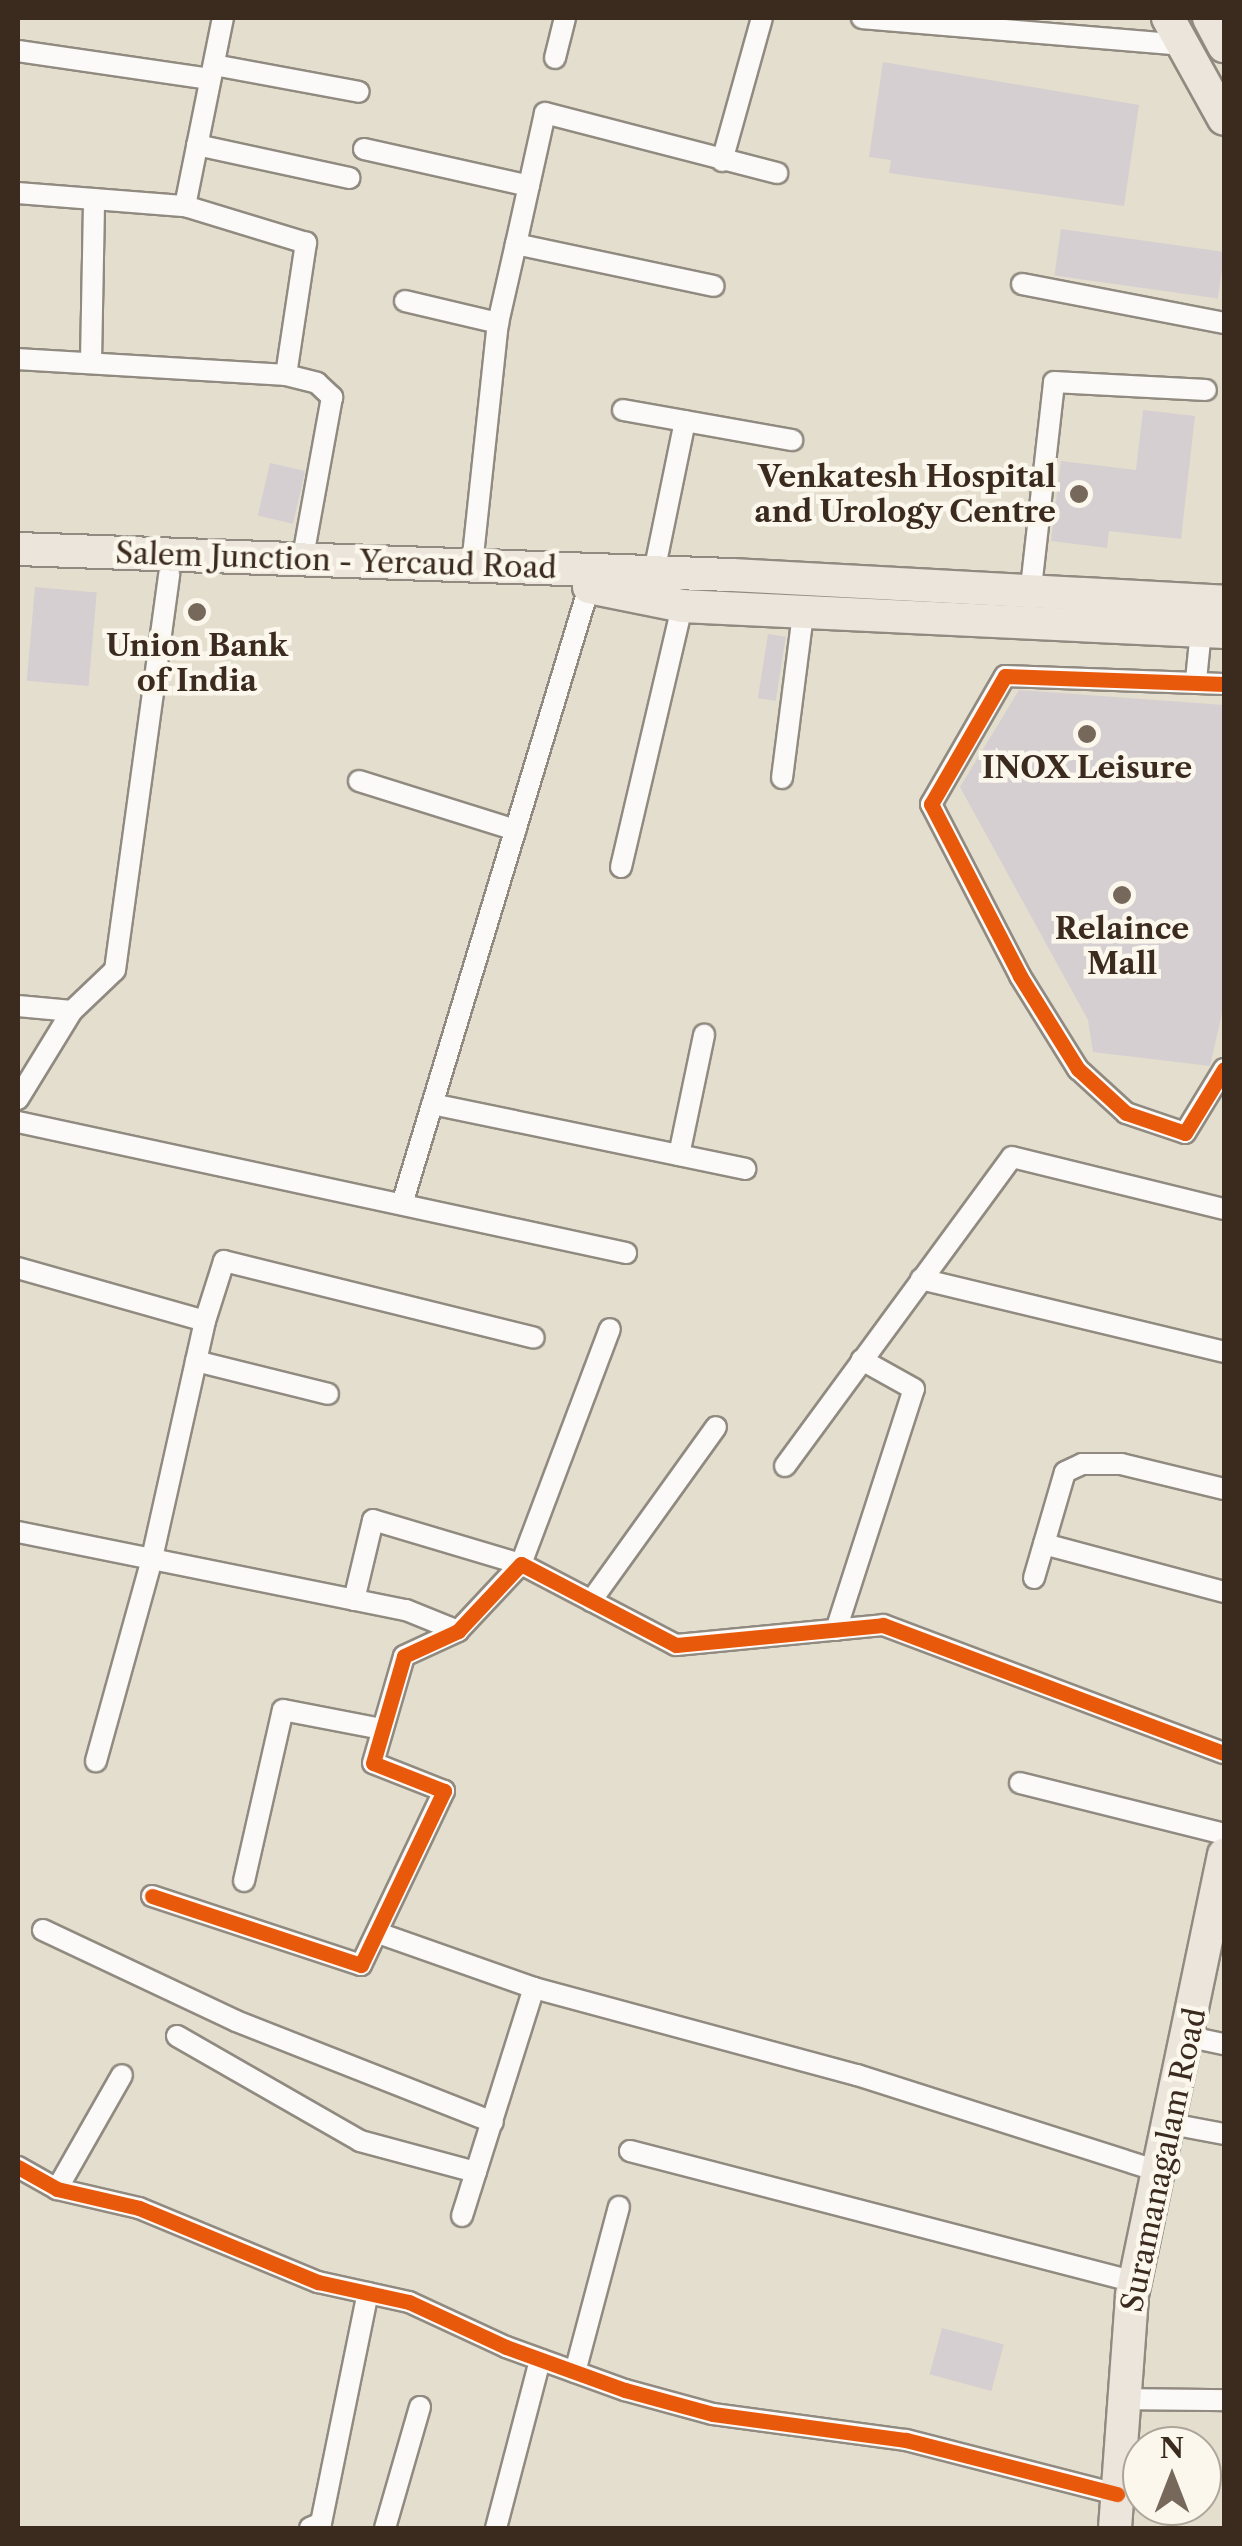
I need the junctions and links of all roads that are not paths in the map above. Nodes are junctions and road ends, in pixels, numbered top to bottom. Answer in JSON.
{"nodes":[{"id":1,"x":223,"y":18,"type":"edge"},
{"id":2,"x":565,"y":18,"type":"edge"},
{"id":3,"x":762,"y":18,"type":"edge"},
{"id":4,"x":862,"y":18,"type":"edge"},
{"id":5,"x":1209,"y":18,"type":"edge"},
{"id":6,"x":1179,"y":27,"type":"edge"},
{"id":7,"x":1224,"y":46,"type":"edge"},
{"id":8,"x":18,"y":51,"type":"edge"},
{"id":9,"x":555,"y":58,"type":"dead end"},
{"id":10,"x":212,"y":72,"type":"junction"},
{"id":11,"x":1224,"y":87,"type":"edge"},
{"id":12,"x":358,"y":92,"type":"dead end"},
{"id":13,"x":1224,"y":120,"type":"edge"},
{"id":14,"x":197,"y":145,"type":"junction"},
{"id":15,"x":364,"y":149,"type":"dead end"},
{"id":16,"x":722,"y":161,"type":"junction"},
{"id":17,"x":777,"y":173,"type":"dead end"},
{"id":18,"x":349,"y":178,"type":"dead end"},
{"id":19,"x":529,"y":186,"type":"junction"},
{"id":20,"x":18,"y":194,"type":"edge"},
{"id":21,"x":94,"y":199,"type":"junction"},
{"id":22,"x":185,"y":206,"type":"junction"},
{"id":23,"x":516,"y":244,"type":"junction"},
{"id":24,"x":1022,"y":284,"type":"dead end"},
{"id":25,"x":714,"y":286,"type":"dead end"},
{"id":26,"x":405,"y":301,"type":"dead end"},
{"id":27,"x":498,"y":323,"type":"junction"},
{"id":28,"x":1224,"y":323,"type":"edge"},
{"id":29,"x":18,"y":359,"type":"edge"},
{"id":30,"x":91,"y":361,"type":"junction"},
{"id":31,"x":286,"y":376,"type":"junction"},
{"id":32,"x":1206,"y":390,"type":"dead end"},
{"id":33,"x":623,"y":410,"type":"dead end"},
{"id":34,"x":685,"y":421,"type":"junction"},
{"id":35,"x":792,"y":440,"type":"dead end"},
{"id":36,"x":18,"y":549,"type":"edge"},
{"id":37,"x":303,"y":557,"type":"junction"},
{"id":38,"x":472,"y":565,"type":"junction"},
{"id":39,"x":18,"y":572,"type":"edge"},
{"id":40,"x":654,"y":572,"type":"junction"},
{"id":41,"x":169,"y":574,"type":"junction"},
{"id":42,"x":1032,"y":578,"type":"junction"},
{"id":43,"x":732,"y":585,"type":"junction"},
{"id":44,"x":589,"y":587,"type":"junction"},
{"id":45,"x":1224,"y":589,"type":"edge"},
{"id":46,"x":1224,"y":602,"type":"edge"},
{"id":47,"x":682,"y":606,"type":"junction"},
{"id":48,"x":803,"y":612,"type":"junction"},
{"id":49,"x":1217,"y":628,"type":"edge"},
{"id":50,"x":1196,"y":680,"type":"junction"},
{"id":51,"x":1224,"y":684,"type":"edge"},
{"id":52,"x":782,"y":778,"type":"dead end"},
{"id":53,"x":360,"y":781,"type":"dead end"},
{"id":54,"x":515,"y":830,"type":"junction"},
{"id":55,"x":620,"y":867,"type":"dead end"},
{"id":56,"x":18,"y":1006,"type":"edge"},
{"id":57,"x":72,"y":1011,"type":"junction"},
{"id":58,"x":704,"y":1035,"type":"dead end"},
{"id":59,"x":1224,"y":1069,"type":"edge"},
{"id":60,"x":18,"y":1099,"type":"edge"},
{"id":61,"x":432,"y":1104,"type":"junction"},
{"id":62,"x":18,"y":1122,"type":"edge"},
{"id":63,"x":678,"y":1155,"type":"junction"},
{"id":64,"x":746,"y":1169,"type":"dead end"},
{"id":65,"x":402,"y":1204,"type":"junction"},
{"id":66,"x":1224,"y":1210,"type":"edge"},
{"id":67,"x":626,"y":1254,"type":"dead end"},
{"id":68,"x":18,"y":1268,"type":"edge"},
{"id":69,"x":921,"y":1279,"type":"junction"},
{"id":70,"x":205,"y":1321,"type":"junction"},
{"id":71,"x":610,"y":1329,"type":"dead end"},
{"id":72,"x":534,"y":1338,"type":"dead end"},
{"id":73,"x":1224,"y":1352,"type":"edge"},
{"id":74,"x":862,"y":1360,"type":"junction"},
{"id":75,"x":196,"y":1361,"type":"junction"},
{"id":76,"x":328,"y":1394,"type":"dead end"},
{"id":77,"x":716,"y":1427,"type":"dead end"},
{"id":78,"x":784,"y":1466,"type":"dead end"},
{"id":79,"x":1224,"y":1488,"type":"edge"},
{"id":80,"x":18,"y":1532,"type":"edge"},
{"id":81,"x":1044,"y":1544,"type":"junction"},
{"id":82,"x":152,"y":1559,"type":"junction"},
{"id":83,"x":520,"y":1564,"type":"junction"},
{"id":84,"x":1034,"y":1578,"type":"dead end"},
{"id":85,"x":1224,"y":1592,"type":"edge"},
{"id":86,"x":354,"y":1600,"type":"junction"},
{"id":87,"x":591,"y":1601,"type":"junction"},
{"id":88,"x":836,"y":1630,"type":"junction"},
{"id":89,"x":458,"y":1632,"type":"junction"},
{"id":90,"x":382,"y":1730,"type":"junction"},
{"id":91,"x":1224,"y":1753,"type":"edge"},
{"id":92,"x":96,"y":1761,"type":"dead end"},
{"id":93,"x":1020,"y":1783,"type":"dead end"},
{"id":94,"x":1224,"y":1834,"type":"edge"},
{"id":95,"x":1224,"y":1854,"type":"edge"},
{"id":96,"x":244,"y":1881,"type":"dead end"},
{"id":97,"x":152,"y":1896,"type":"dead end"},
{"id":98,"x":1218,"y":1928,"type":"edge"},
{"id":99,"x":43,"y":1930,"type":"dead end"},
{"id":100,"x":378,"y":1932,"type":"junction"},
{"id":101,"x":534,"y":1988,"type":"junction"},
{"id":102,"x":177,"y":2036,"type":"dead end"},
{"id":103,"x":1190,"y":2037,"type":"junction"},
{"id":104,"x":1224,"y":2044,"type":"edge"},
{"id":105,"x":122,"y":2075,"type":"dead end"},
{"id":106,"x":492,"y":2122,"type":"junction"},
{"id":107,"x":1171,"y":2124,"type":"junction"},
{"id":108,"x":1224,"y":2134,"type":"edge"},
{"id":109,"x":630,"y":2151,"type":"dead end"},
{"id":110,"x":18,"y":2167,"type":"edge"},
{"id":111,"x":1158,"y":2171,"type":"junction"},
{"id":112,"x":476,"y":2172,"type":"junction"},
{"id":113,"x":57,"y":2189,"type":"junction"},
{"id":114,"x":619,"y":2207,"type":"dead end"},
{"id":115,"x":462,"y":2216,"type":"dead end"},
{"id":116,"x":1135,"y":2282,"type":"junction"},
{"id":117,"x":368,"y":2293,"type":"junction"},
{"id":118,"x":540,"y":2360,"type":"junction"},
{"id":119,"x":575,"y":2372,"type":"junction"},
{"id":120,"x":1124,"y":2400,"type":"junction"},
{"id":121,"x":1224,"y":2400,"type":"edge"},
{"id":122,"x":420,"y":2406,"type":"dead end"},
{"id":123,"x":1117,"y":2494,"type":"junction"},
{"id":124,"x":310,"y":2528,"type":"edge"},
{"id":125,"x":385,"y":2528,"type":"edge"},
{"id":126,"x":496,"y":2528,"type":"edge"},
{"id":127,"x":1115,"y":2528,"type":"edge"}],
"edges":[{"from":1,"to":10,"type":"street"},
{"from":2,"to":9,"type":"street"},
{"from":3,"to":16,"type":"street"},
{"from":4,"to":6,"type":"street"},
{"from":5,"to":7,"type":"main road"},
{"from":6,"to":11,"type":"main road"},
{"from":6,"to":13,"type":"main road"},
{"from":8,"to":10,"type":"street"},
{"from":10,"to":12,"type":"street"},
{"from":10,"to":14,"type":"street"},
{"from":14,"to":18,"type":"street"},
{"from":14,"to":22,"type":"street"},
{"from":15,"to":19,"type":"street"},
{"from":16,"to":17,"type":"street"},
{"from":16,"to":19,"type":"street"},
{"from":19,"to":23,"type":"street"},
{"from":20,"to":21,"type":"street"},
{"from":21,"to":22,"type":"street"},
{"from":21,"to":30,"type":"street"},
{"from":22,"to":31,"type":"street"},
{"from":23,"to":25,"type":"street"},
{"from":23,"to":27,"type":"street"},
{"from":24,"to":28,"type":"street"},
{"from":26,"to":27,"type":"street"},
{"from":27,"to":38,"type":"street"},
{"from":29,"to":30,"type":"street"},
{"from":30,"to":31,"type":"street"},
{"from":31,"to":37,"type":"street"},
{"from":32,"to":42,"type":"street"},
{"from":33,"to":34,"type":"street"},
{"from":34,"to":35,"type":"street"},
{"from":34,"to":40,"type":"street"},
{"from":36,"to":37,"type":"main road","name":"Salem Junction - Yercaud Road"},
{"from":37,"to":38,"type":"main road","name":"Salem Junction - Yercaud Road"},
{"from":38,"to":40,"type":"main road","name":"Salem Junction - Yercaud Road"},
{"from":39,"to":41,"type":"main road"},
{"from":40,"to":42,"type":"main road"},
{"from":40,"to":43,"type":"main road"},
{"from":41,"to":44,"type":"main road"},
{"from":41,"to":57,"type":"street"},
{"from":42,"to":45,"type":"main road"},
{"from":43,"to":44,"type":"main road"},
{"from":43,"to":46,"type":"main road"},
{"from":43,"to":49,"type":"main road"},
{"from":44,"to":47,"type":"main road"},
{"from":44,"to":54,"type":"street"},
{"from":47,"to":48,"type":"main road"},
{"from":47,"to":55,"type":"street"},
{"from":48,"to":49,"type":"main road"},
{"from":48,"to":52,"type":"street"},
{"from":49,"to":50,"type":"street"},
{"from":50,"to":51,"type":"street"},
{"from":50,"to":59,"type":"street"},
{"from":53,"to":54,"type":"street"},
{"from":54,"to":61,"type":"street"},
{"from":56,"to":57,"type":"street"},
{"from":57,"to":60,"type":"street"},
{"from":58,"to":63,"type":"street"},
{"from":61,"to":63,"type":"street"},
{"from":61,"to":65,"type":"street"},
{"from":62,"to":65,"type":"street"},
{"from":63,"to":64,"type":"street"},
{"from":65,"to":67,"type":"street"},
{"from":66,"to":69,"type":"street"},
{"from":68,"to":70,"type":"street"},
{"from":69,"to":73,"type":"street"},
{"from":69,"to":74,"type":"street"},
{"from":70,"to":72,"type":"street"},
{"from":70,"to":75,"type":"street"},
{"from":71,"to":83,"type":"street"},
{"from":74,"to":78,"type":"street"},
{"from":74,"to":88,"type":"street"},
{"from":75,"to":76,"type":"street"},
{"from":75,"to":82,"type":"street"},
{"from":77,"to":87,"type":"street"},
{"from":79,"to":81,"type":"street"},
{"from":80,"to":82,"type":"street"},
{"from":81,"to":84,"type":"street"},
{"from":81,"to":85,"type":"street"},
{"from":82,"to":86,"type":"street"},
{"from":82,"to":92,"type":"street"},
{"from":83,"to":86,"type":"street"},
{"from":83,"to":87,"type":"street"},
{"from":83,"to":89,"type":"street"},
{"from":86,"to":89,"type":"street"},
{"from":87,"to":88,"type":"street"},
{"from":88,"to":91,"type":"street"},
{"from":89,"to":90,"type":"street"},
{"from":90,"to":96,"type":"street"},
{"from":90,"to":100,"type":"street"},
{"from":93,"to":94,"type":"street"},
{"from":95,"to":98,"type":"main road","name":"Suramanagalam Road"},
{"from":97,"to":100,"type":"street"},
{"from":98,"to":103,"type":"main road","name":"Suramanagalam Road"},
{"from":99,"to":106,"type":"street"},
{"from":100,"to":101,"type":"street"},
{"from":101,"to":106,"type":"street"},
{"from":101,"to":111,"type":"street"},
{"from":102,"to":112,"type":"street"},
{"from":103,"to":104,"type":"street"},
{"from":103,"to":107,"type":"main road","name":"Suramanagalam Road"},
{"from":105,"to":113,"type":"street"},
{"from":106,"to":112,"type":"street"},
{"from":107,"to":108,"type":"street"},
{"from":107,"to":111,"type":"main road","name":"Suramanagalam Road"},
{"from":109,"to":116,"type":"street"},
{"from":110,"to":113,"type":"street"},
{"from":111,"to":116,"type":"main road","name":"Suramanagalam Road"},
{"from":112,"to":115,"type":"street"},
{"from":113,"to":117,"type":"street"},
{"from":114,"to":119,"type":"street"},
{"from":116,"to":120,"type":"main road","name":"Suramanagalam Road"},
{"from":117,"to":118,"type":"street"},
{"from":117,"to":124,"type":"street"},
{"from":118,"to":119,"type":"street"},
{"from":118,"to":126,"type":"street"},
{"from":119,"to":123,"type":"street"},
{"from":120,"to":121,"type":"street"},
{"from":120,"to":123,"type":"main road","name":"Suramanagalam Road"},
{"from":122,"to":125,"type":"street"},
{"from":123,"to":127,"type":"main road","name":"Suramanagalam Road"}]}
